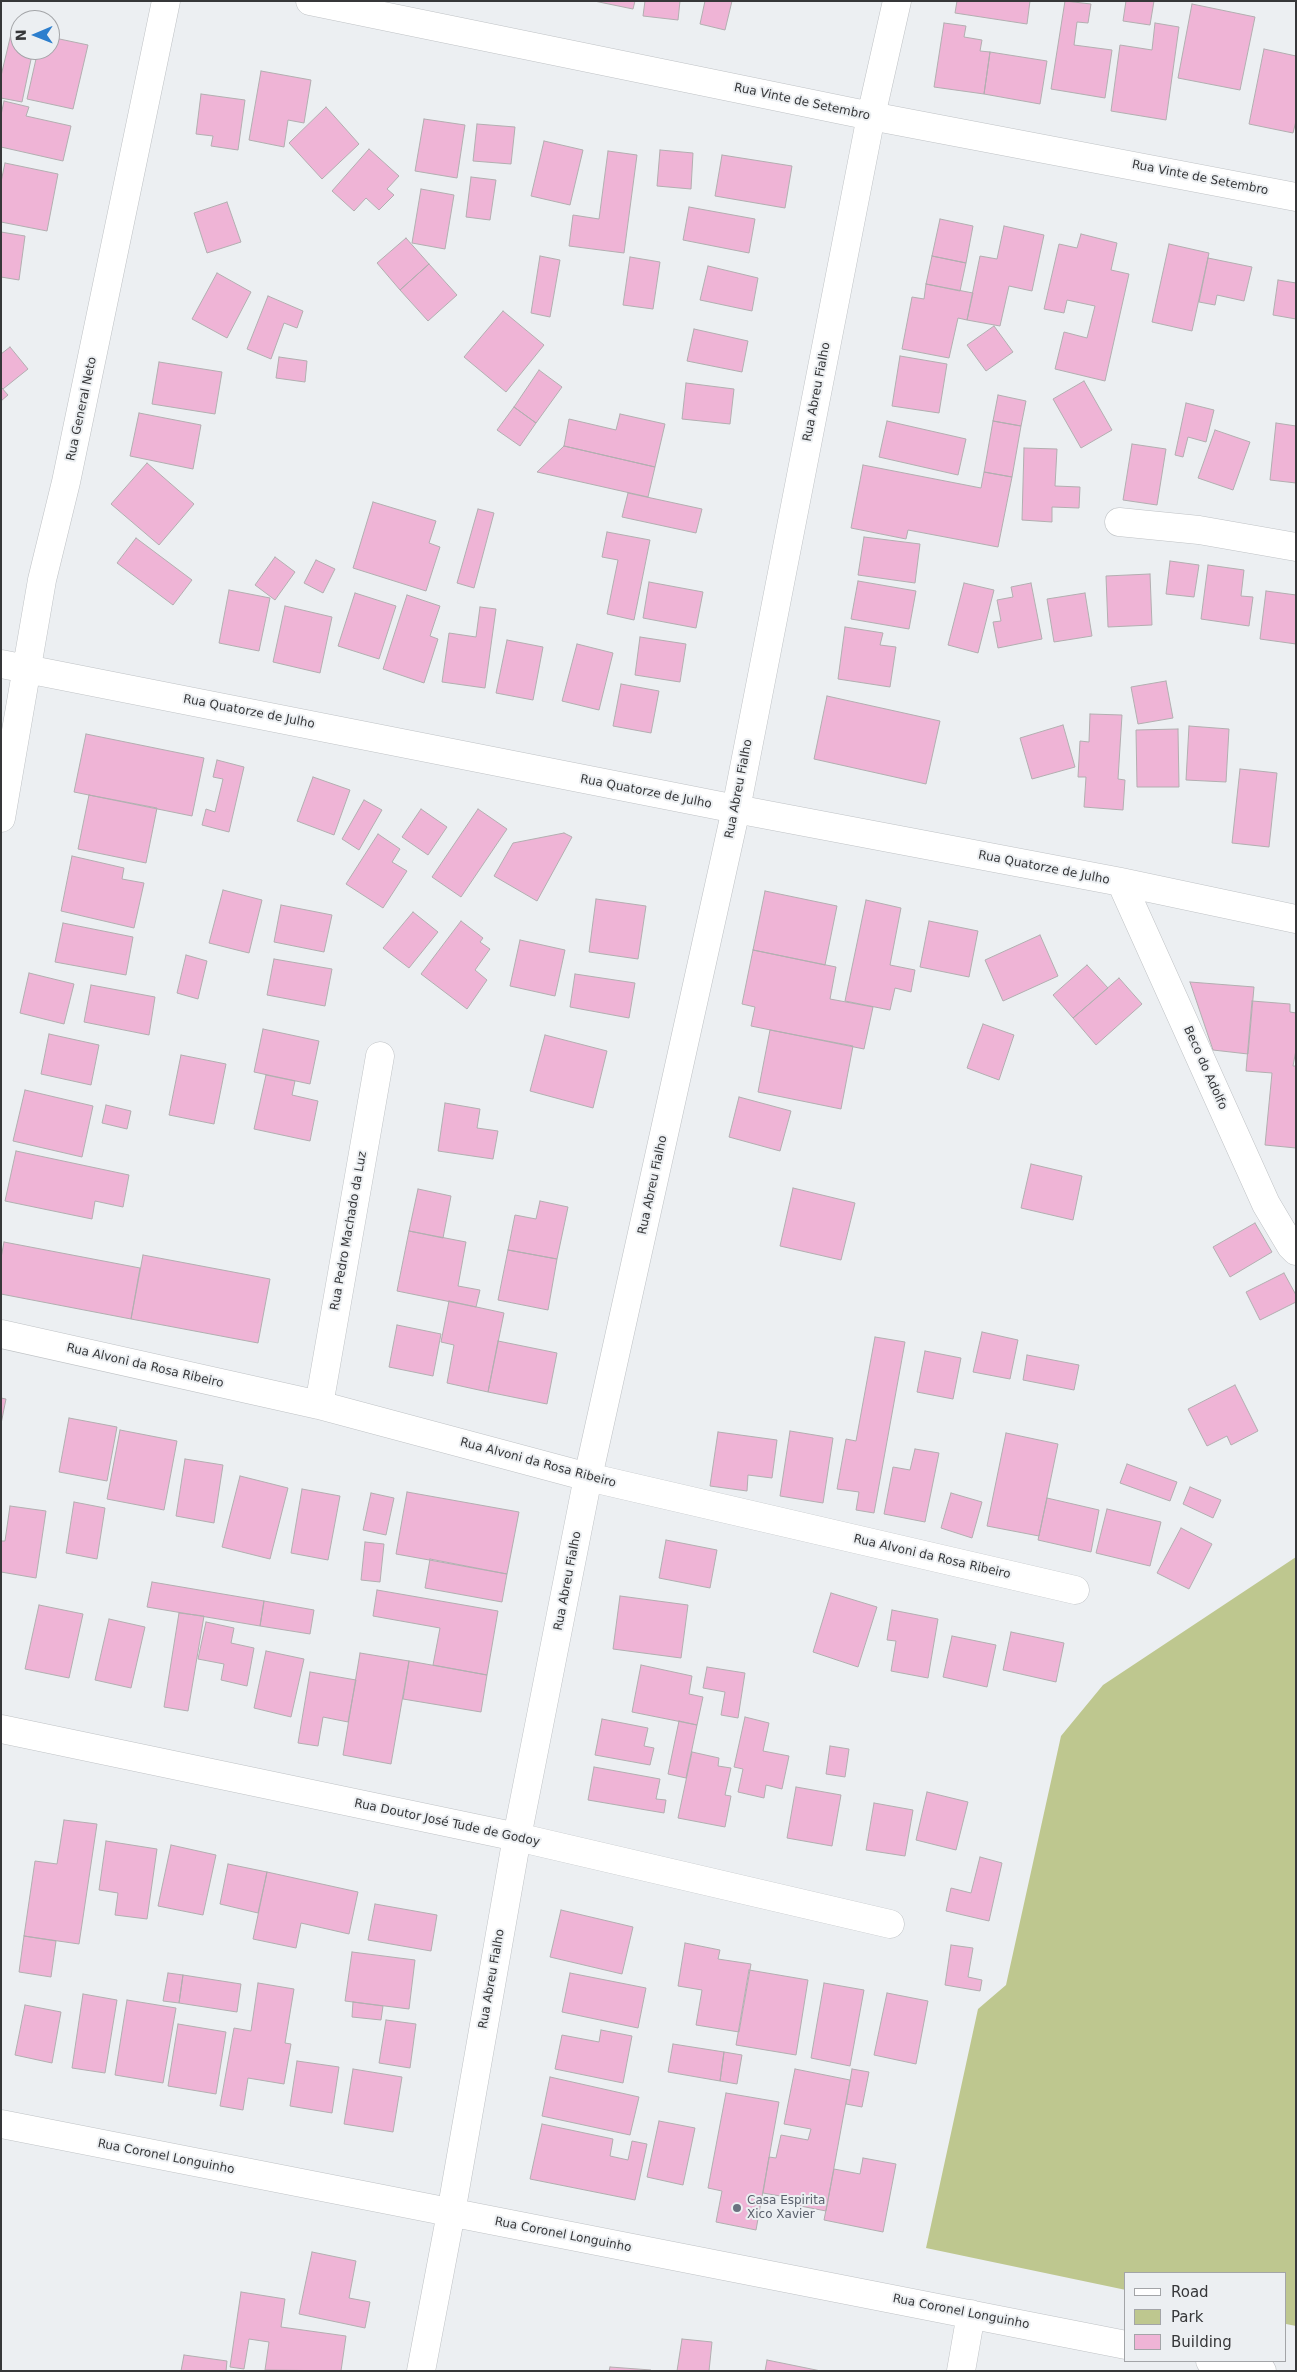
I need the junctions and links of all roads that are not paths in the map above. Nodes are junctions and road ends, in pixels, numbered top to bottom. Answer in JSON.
{"nodes":[{"id":1,"x":166,"y":1,"type":"edge"},
{"id":2,"x":310,"y":1,"type":"edge"},
{"id":3,"x":897,"y":1,"type":"edge"},
{"id":4,"x":871,"y":116,"type":"junction"},
{"id":5,"x":1296,"y":197,"type":"edge"},
{"id":6,"x":1119,"y":522,"type":"dead end"},
{"id":7,"x":1296,"y":547,"type":"edge"},
{"id":8,"x":8,"y":664,"type":"edge"},
{"id":9,"x":736,"y":810,"type":"junction"},
{"id":10,"x":1,"y":818,"type":"edge"},
{"id":11,"x":1121,"y":882,"type":"junction"},
{"id":12,"x":1296,"y":919,"type":"edge"},
{"id":13,"x":380,"y":1056,"type":"dead end"},
{"id":14,"x":1296,"y":1251,"type":"edge"},
{"id":15,"x":1,"y":1334,"type":"edge"},
{"id":16,"x":319,"y":1405,"type":"junction"},
{"id":17,"x":588,"y":1477,"type":"junction"},
{"id":18,"x":1075,"y":1590,"type":"dead end"},
{"id":19,"x":1,"y":1729,"type":"edge"},
{"id":20,"x":517,"y":1837,"type":"junction"},
{"id":21,"x":890,"y":1924,"type":"dead end"},
{"id":22,"x":1,"y":2124,"type":"edge"},
{"id":23,"x":452,"y":2213,"type":"junction"},
{"id":24,"x":970,"y":2314,"type":"junction"},
{"id":25,"x":1124,"y":2345,"type":"edge"},
{"id":26,"x":1215,"y":2362,"type":"edge"},
{"id":27,"x":420,"y":2371,"type":"edge"},
{"id":28,"x":961,"y":2371,"type":"edge"},
{"id":29,"x":1262,"y":2371,"type":"edge"}],
"edges":[{"from":1,"to":8,"type":"street","name":"Rua General Neto"},
{"from":2,"to":4,"type":"street","name":"Rua Vinte de Setembro"},
{"from":3,"to":4,"type":"street","name":"Rua Abreu Fialho"},
{"from":4,"to":5,"type":"street","name":"Rua Vinte de Setembro"},
{"from":4,"to":9,"type":"street","name":"Rua Abreu Fialho"},
{"from":6,"to":7,"type":"street"},
{"from":8,"to":9,"type":"street","name":"Rua Quatorze de Julho"},
{"from":8,"to":10,"type":"street","name":"Rua General Neto"},
{"from":9,"to":11,"type":"street","name":"Rua Quatorze de Julho"},
{"from":9,"to":17,"type":"street","name":"Rua Abreu Fialho"},
{"from":11,"to":12,"type":"street","name":"Rua Quatorze de Julho"},
{"from":11,"to":14,"type":"street","name":"Beco do Adolfo"},
{"from":13,"to":16,"type":"street","name":"Rua Pedro Machado da Luz"},
{"from":15,"to":16,"type":"street","name":"Rua Alvoni da Rosa Ribeiro"},
{"from":16,"to":17,"type":"street","name":"Rua Alvoni da Rosa Ribeiro"},
{"from":17,"to":18,"type":"street","name":"Rua Alvoni da Rosa Ribeiro"},
{"from":17,"to":20,"type":"street","name":"Rua Abreu Fialho"},
{"from":19,"to":20,"type":"street","name":"Rua Doutor José Tude de Godoy"},
{"from":20,"to":21,"type":"street","name":"Rua Doutor José Tude de Godoy"},
{"from":20,"to":23,"type":"street","name":"Rua Abreu Fialho"},
{"from":22,"to":23,"type":"street","name":"Rua Coronel Longuinho"},
{"from":23,"to":24,"type":"street","name":"Rua Coronel Longuinho"},
{"from":23,"to":27,"type":"street","name":"Rua Abreu Fialho"},
{"from":24,"to":25,"type":"street","name":"Rua Coronel Longuinho"},
{"from":24,"to":28,"type":"street"},
{"from":26,"to":29,"type":"street"}]}
